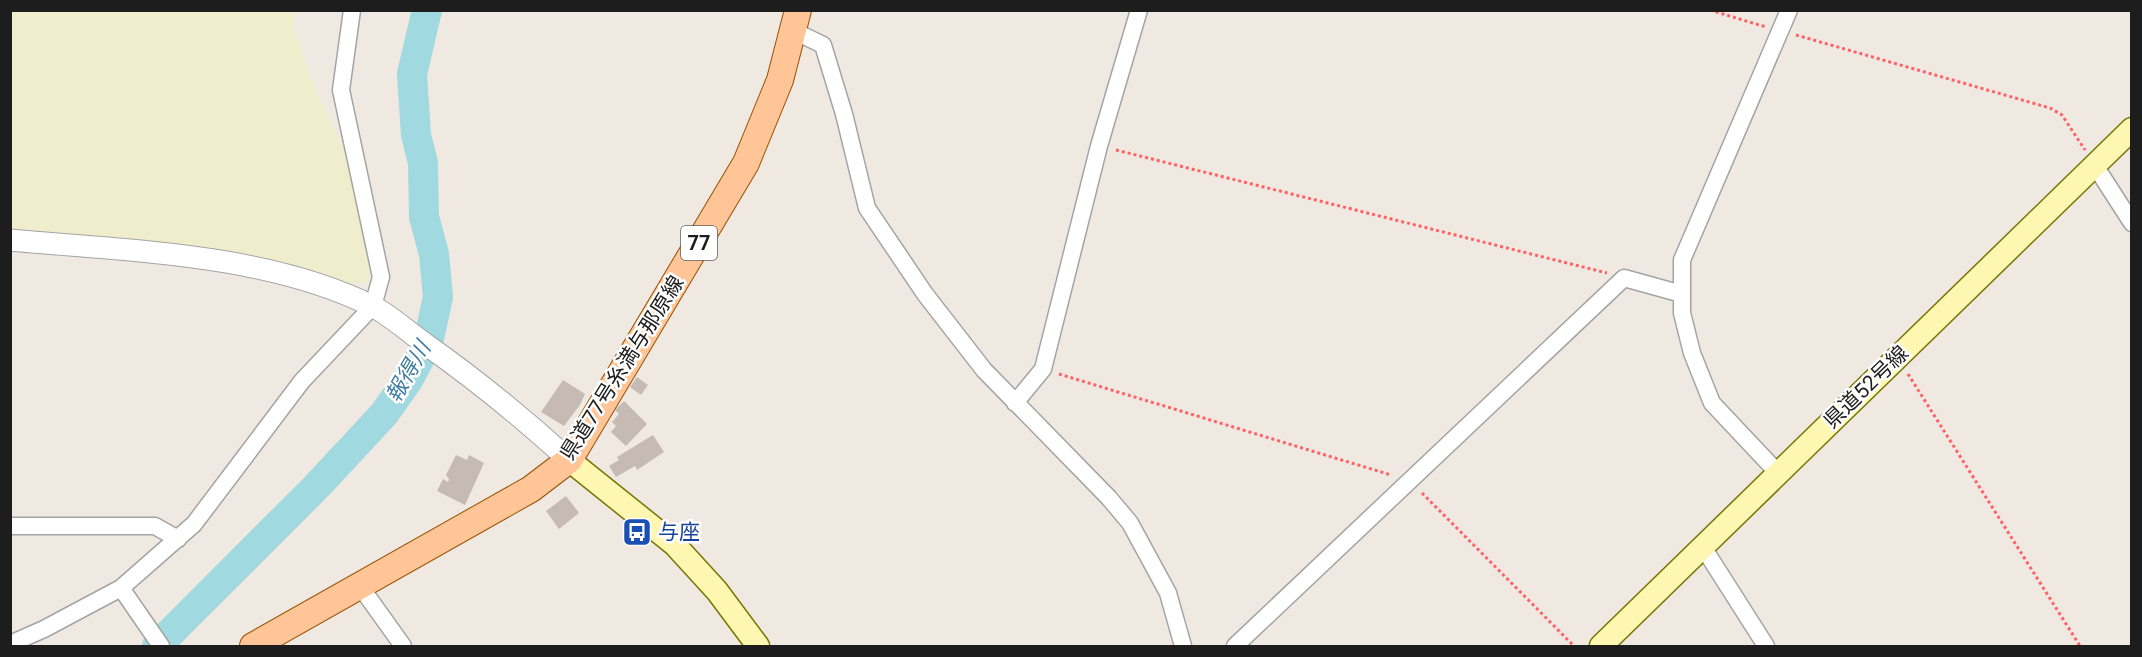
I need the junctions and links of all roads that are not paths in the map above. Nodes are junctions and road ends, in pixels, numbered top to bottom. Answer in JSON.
{"nodes":[{"id":1,"x":352,"y":10,"type":"edge"},
{"id":2,"x":1139,"y":10,"type":"edge"},
{"id":3,"x":1789,"y":10,"type":"edge"},
{"id":4,"x":796,"y":21,"type":"edge"},
{"id":5,"x":2132,"y":129,"type":"edge"},
{"id":6,"x":2094,"y":164,"type":"junction"},
{"id":7,"x":2132,"y":223,"type":"edge"},
{"id":8,"x":10,"y":240,"type":"edge"},
{"id":9,"x":1682,"y":294,"type":"junction"},
{"id":10,"x":380,"y":311,"type":"junction"},
{"id":11,"x":1015,"y":403,"type":"junction"},
{"id":12,"x":569,"y":460,"type":"junction"},
{"id":13,"x":1777,"y":472,"type":"junction"},
{"id":14,"x":10,"y":526,"type":"edge"},
{"id":15,"x":178,"y":539,"type":"junction"},
{"id":16,"x":1703,"y":547,"type":"junction"},
{"id":17,"x":360,"y":586,"type":"junction"},
{"id":18,"x":123,"y":593,"type":"junction"},
{"id":19,"x":10,"y":644,"type":"edge"},
{"id":20,"x":161,"y":646,"type":"edge"},
{"id":21,"x":253,"y":646,"type":"edge"},
{"id":22,"x":403,"y":646,"type":"edge"},
{"id":23,"x":758,"y":646,"type":"edge"},
{"id":24,"x":1183,"y":646,"type":"edge"},
{"id":25,"x":1235,"y":646,"type":"edge"},
{"id":26,"x":1601,"y":646,"type":"edge"},
{"id":27,"x":1766,"y":646,"type":"edge"}],
"edges":[{"from":1,"to":10,"type":"street"},
{"from":2,"to":11,"type":"street"},
{"from":3,"to":9,"type":"street"},
{"from":4,"to":11,"type":"street"},
{"from":4,"to":12,"type":"main road","name":"県道77号糸満与那原線","number":"77"},
{"from":5,"to":6,"type":"main road","name":"県道52号線"},
{"from":6,"to":7,"type":"street"},
{"from":6,"to":13,"type":"main road","name":"県道52号線"},
{"from":8,"to":10,"type":"street"},
{"from":9,"to":13,"type":"street"},
{"from":9,"to":25,"type":"street"},
{"from":10,"to":12,"type":"street"},
{"from":10,"to":15,"type":"street"},
{"from":11,"to":24,"type":"street"},
{"from":12,"to":17,"type":"main road","name":"県道77号糸満与那原線","number":"77"},
{"from":12,"to":23,"type":"main road"},
{"from":13,"to":16,"type":"main road","name":"県道52号線"},
{"from":14,"to":15,"type":"street"},
{"from":15,"to":18,"type":"street"},
{"from":16,"to":26,"type":"main road","name":"県道52号線"},
{"from":16,"to":27,"type":"street"},
{"from":17,"to":21,"type":"main road","name":"県道77号糸満与那原線","number":"77"},
{"from":17,"to":22,"type":"street"},
{"from":18,"to":19,"type":"street"},
{"from":18,"to":20,"type":"street"}]}
